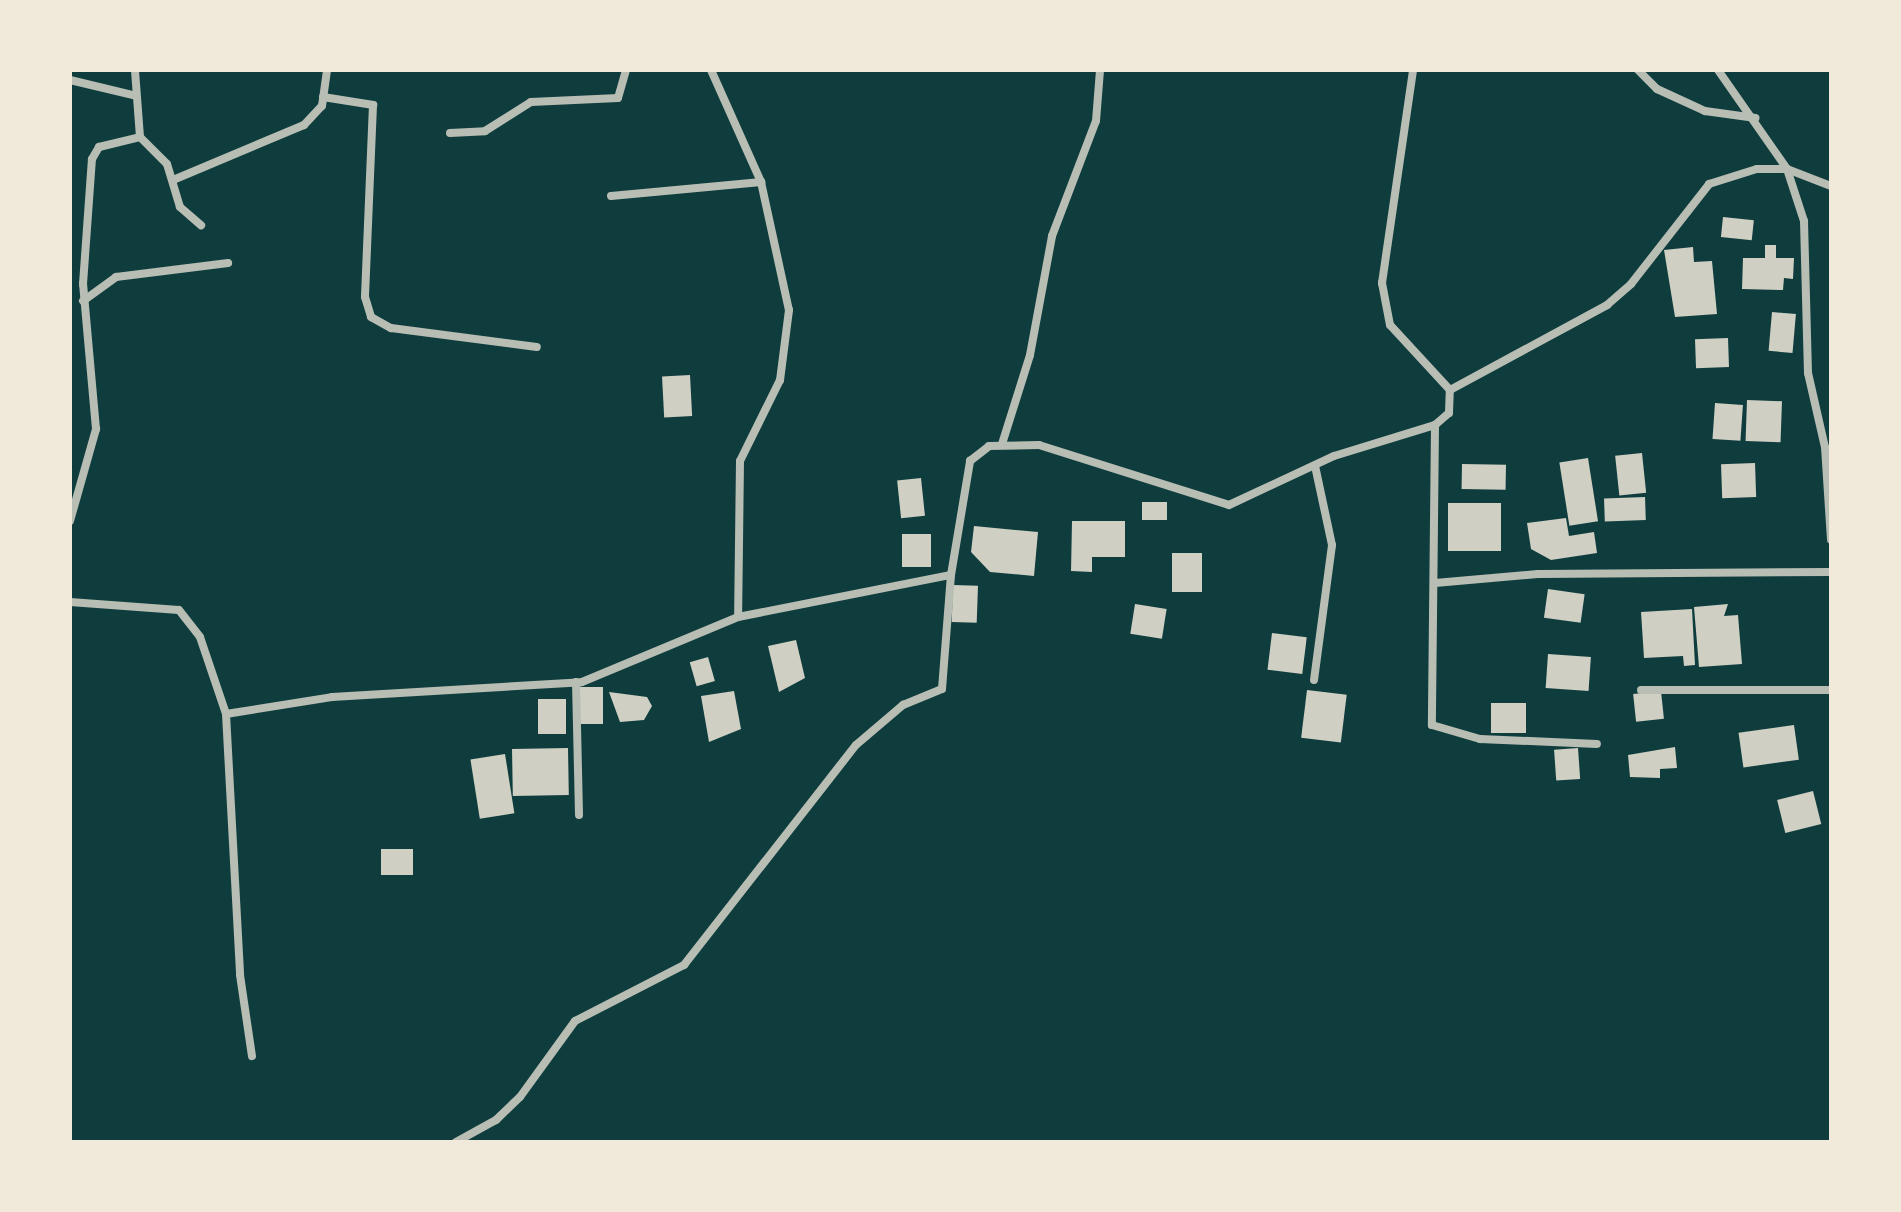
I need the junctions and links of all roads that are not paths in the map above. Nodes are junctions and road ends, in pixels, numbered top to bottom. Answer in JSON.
{"nodes":[{"id":1,"x":134,"y":70,"type":"edge"},
{"id":2,"x":327,"y":70,"type":"edge"},
{"id":3,"x":626,"y":70,"type":"edge"},
{"id":4,"x":711,"y":70,"type":"edge"},
{"id":5,"x":1100,"y":70,"type":"edge"},
{"id":6,"x":1413,"y":70,"type":"edge"},
{"id":7,"x":1638,"y":70,"type":"edge"},
{"id":8,"x":1718,"y":70,"type":"edge"},
{"id":9,"x":70,"y":80,"type":"edge"},
{"id":10,"x":133,"y":96,"type":"junction"},
{"id":11,"x":324,"y":97,"type":"junction"},
{"id":12,"x":1756,"y":118,"type":"junction"},
{"id":13,"x":450,"y":133,"type":"dead end"},
{"id":14,"x":140,"y":137,"type":"junction"},
{"id":15,"x":1788,"y":169,"type":"junction"},
{"id":16,"x":173,"y":180,"type":"junction"},
{"id":17,"x":761,"y":182,"type":"junction"},
{"id":18,"x":1831,"y":186,"type":"edge"},
{"id":19,"x":612,"y":196,"type":"dead end"},
{"id":20,"x":201,"y":225,"type":"dead end"},
{"id":21,"x":228,"y":263,"type":"dead end"},
{"id":22,"x":83,"y":301,"type":"junction"},
{"id":23,"x":537,"y":347,"type":"dead end"},
{"id":24,"x":1450,"y":390,"type":"junction"},
{"id":25,"x":1435,"y":426,"type":"junction"},
{"id":26,"x":1002,"y":444,"type":"junction"},
{"id":27,"x":1315,"y":466,"type":"junction"},
{"id":28,"x":70,"y":521,"type":"edge"},
{"id":29,"x":1831,"y":540,"type":"edge"},
{"id":30,"x":1831,"y":572,"type":"edge"},
{"id":31,"x":951,"y":575,"type":"junction"},
{"id":32,"x":1435,"y":583,"type":"junction"},
{"id":33,"x":70,"y":602,"type":"edge"},
{"id":34,"x":738,"y":617,"type":"junction"},
{"id":35,"x":1314,"y":680,"type":"dead end"},
{"id":36,"x":576,"y":682,"type":"junction"},
{"id":37,"x":1640,"y":690,"type":"dead end"},
{"id":38,"x":1831,"y":690,"type":"edge"},
{"id":39,"x":226,"y":714,"type":"junction"},
{"id":40,"x":1596,"y":744,"type":"dead end"},
{"id":41,"x":578,"y":815,"type":"dead end"},
{"id":42,"x":252,"y":1056,"type":"dead end"},
{"id":43,"x":456,"y":1142,"type":"edge"}],
"edges":[{"from":1,"to":10,"type":"street"},
{"from":2,"to":11,"type":"street"},
{"from":3,"to":13,"type":"street"},
{"from":4,"to":17,"type":"street"},
{"from":5,"to":26,"type":"street"},
{"from":6,"to":24,"type":"street"},
{"from":7,"to":12,"type":"street"},
{"from":8,"to":12,"type":"street"},
{"from":9,"to":10,"type":"street"},
{"from":10,"to":14,"type":"street"},
{"from":11,"to":16,"type":"street"},
{"from":11,"to":23,"type":"street"},
{"from":12,"to":15,"type":"street"},
{"from":14,"to":16,"type":"street"},
{"from":14,"to":22,"type":"street"},
{"from":15,"to":18,"type":"street"},
{"from":15,"to":24,"type":"street"},
{"from":15,"to":29,"type":"street"},
{"from":16,"to":20,"type":"street"},
{"from":17,"to":19,"type":"street"},
{"from":17,"to":34,"type":"street"},
{"from":21,"to":22,"type":"street"},
{"from":22,"to":28,"type":"street"},
{"from":24,"to":25,"type":"street"},
{"from":25,"to":27,"type":"street"},
{"from":25,"to":32,"type":"street"},
{"from":26,"to":27,"type":"street"},
{"from":26,"to":31,"type":"street"},
{"from":27,"to":35,"type":"street"},
{"from":30,"to":32,"type":"street"},
{"from":31,"to":34,"type":"street"},
{"from":31,"to":43,"type":"street"},
{"from":32,"to":40,"type":"street"},
{"from":33,"to":39,"type":"street"},
{"from":34,"to":36,"type":"street"},
{"from":36,"to":39,"type":"street"},
{"from":36,"to":41,"type":"street"},
{"from":37,"to":38,"type":"street"},
{"from":39,"to":42,"type":"street"}]}
